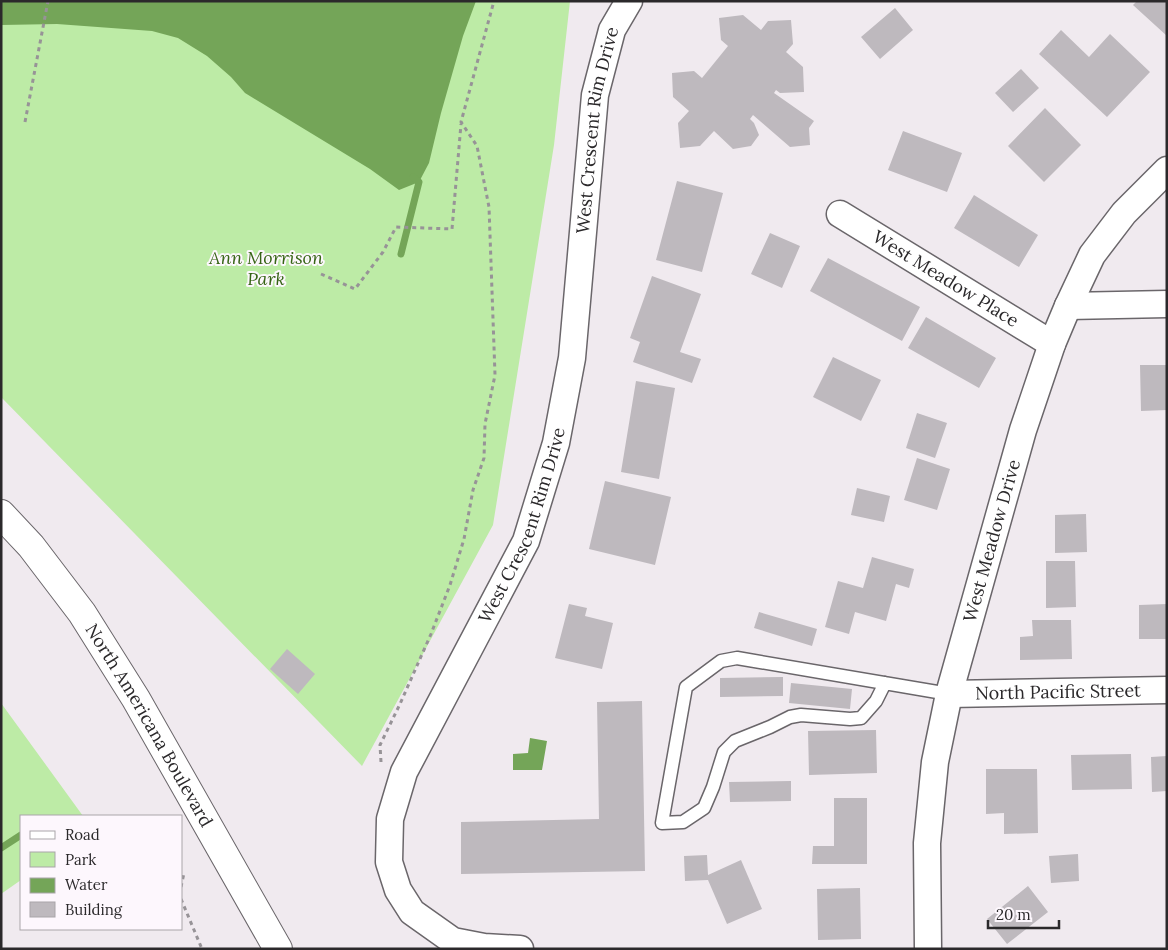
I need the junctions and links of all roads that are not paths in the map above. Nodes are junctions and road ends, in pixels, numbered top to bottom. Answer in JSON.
{"nodes":[{"id":1,"x":629,"y":1,"type":"edge"},
{"id":2,"x":1167,"y":170,"type":"edge"},
{"id":3,"x":840,"y":214,"type":"dead end"},
{"id":4,"x":1167,"y":304,"type":"edge"},
{"id":5,"x":1068,"y":306,"type":"junction"},
{"id":6,"x":1052,"y":344,"type":"junction"},
{"id":7,"x":1,"y":514,"type":"edge"},
{"id":8,"x":884,"y":683,"type":"junction"},
{"id":9,"x":1167,"y":690,"type":"edge"},
{"id":10,"x":949,"y":694,"type":"junction"},
{"id":11,"x":278,"y":949,"type":"edge"},
{"id":12,"x":520,"y":949,"type":"edge"},
{"id":13,"x":928,"y":949,"type":"edge"}],
"edges":[{"from":1,"to":12,"type":"street","name":"West Crescent Rim Drive"},
{"from":2,"to":5,"type":"street","name":"West Meadow Drive"},
{"from":3,"to":6,"type":"street","name":"West Meadow Place"},
{"from":4,"to":5,"type":"street"},
{"from":5,"to":6,"type":"street","name":"West Meadow Drive"},
{"from":6,"to":10,"type":"street","name":"West Meadow Drive"},
{"from":7,"to":11,"type":"street","name":"North Americana Boulevard"},
{"from":8,"to":8,"type":"lane"},
{"from":8,"to":10,"type":"lane"},
{"from":9,"to":10,"type":"street","name":"North Pacific Street"},
{"from":10,"to":13,"type":"street","name":"West Meadow Drive"}]}
